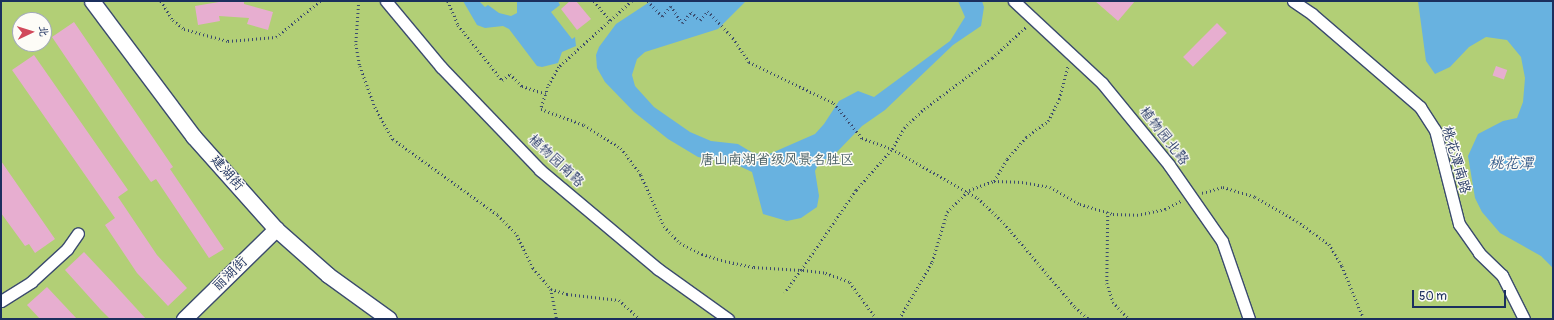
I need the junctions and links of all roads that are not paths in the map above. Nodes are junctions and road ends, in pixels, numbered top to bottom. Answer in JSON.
{"nodes":[{"id":1,"x":92,"y":1,"type":"edge"},
{"id":2,"x":386,"y":1,"type":"edge"},
{"id":3,"x":1014,"y":1,"type":"edge"},
{"id":4,"x":1293,"y":1,"type":"edge"},
{"id":5,"x":276,"y":229,"type":"junction"},
{"id":6,"x":78,"y":233,"type":"dead end"},
{"id":7,"x":1,"y":301,"type":"edge"},
{"id":8,"x":184,"y":319,"type":"edge"},
{"id":9,"x":389,"y":319,"type":"edge"},
{"id":10,"x":728,"y":319,"type":"edge"},
{"id":11,"x":1249,"y":319,"type":"edge"},
{"id":12,"x":1524,"y":319,"type":"edge"}],
"edges":[{"from":1,"to":5,"type":"street","name":"建湖街"},
{"from":2,"to":10,"type":"street","name":"植物园南路"},
{"from":3,"to":11,"type":"street","name":"植物园北路"},
{"from":4,"to":12,"type":"street","name":"桃花潭南路"},
{"from":5,"to":8,"type":"street","name":"丽湖街"},
{"from":5,"to":9,"type":"street","name":"建湖街"},
{"from":6,"to":7,"type":"street"}]}
